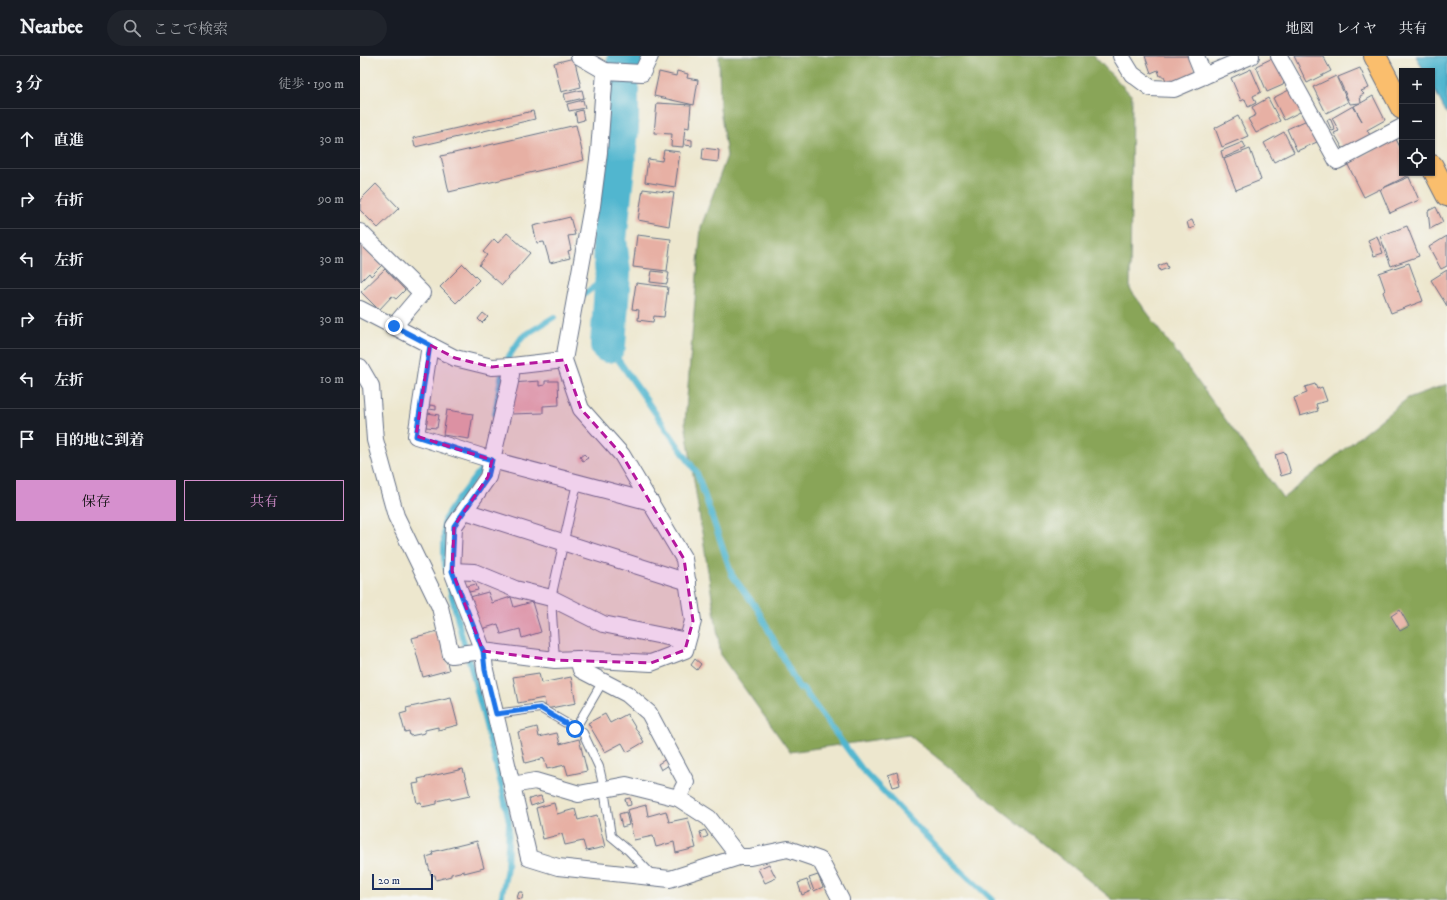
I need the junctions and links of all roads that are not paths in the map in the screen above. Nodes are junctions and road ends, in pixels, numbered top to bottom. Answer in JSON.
{"nodes":[{"id":1,"x":579,"y":56,"type":"edge"},
{"id":2,"x":650,"y":56,"type":"edge"},
{"id":3,"x":1122,"y":56,"type":"edge"},
{"id":4,"x":1196,"y":56,"type":"edge"},
{"id":5,"x":1251,"y":56,"type":"edge"},
{"id":6,"x":1279,"y":56,"type":"edge"},
{"id":7,"x":1375,"y":56,"type":"edge"},
{"id":8,"x":604,"y":71,"type":"junction"},
{"id":9,"x":1204,"y":76,"type":"junction"},
{"id":10,"x":1400,"y":104,"type":"edge"},
{"id":11,"x":1399,"y":129,"type":"edge"},
{"id":12,"x":1435,"y":172,"type":"edge"},
{"id":13,"x":1447,"y":195,"type":"edge"},
{"id":14,"x":360,"y":232,"type":"edge"},
{"id":15,"x":360,"y":309,"type":"edge"},
{"id":16,"x":394,"y":326,"type":"junction"},
{"id":17,"x":430,"y":345,"type":"junction"},
{"id":18,"x":564,"y":360,"type":"junction"},
{"id":19,"x":512,"y":366,"type":"junction"},
{"id":20,"x":360,"y":367,"type":"edge"},
{"id":21,"x":485,"y":457,"type":"junction"},
{"id":22,"x":577,"y":482,"type":"junction"},
{"id":23,"x":651,"y":502,"type":"junction"},
{"id":24,"x":465,"y":511,"type":"junction"},
{"id":25,"x":564,"y":542,"type":"junction"},
{"id":26,"x":452,"y":571,"type":"junction"},
{"id":27,"x":688,"y":582,"type":"junction"},
{"id":28,"x":551,"y":598,"type":"junction"},
{"id":29,"x":687,"y":641,"type":"junction"},
{"id":30,"x":483,"y":651,"type":"junction"},
{"id":31,"x":578,"y":659,"type":"junction"},
{"id":32,"x":555,"y":660,"type":"junction"},
{"id":33,"x":603,"y":681,"type":"junction"},
{"id":34,"x":496,"y":714,"type":"junction"},
{"id":35,"x":575,"y":729,"type":"junction"},
{"id":36,"x":512,"y":785,"type":"junction"},
{"id":37,"x":604,"y":789,"type":"junction"},
{"id":38,"x":678,"y":798,"type":"junction"},
{"id":39,"x":739,"y":857,"type":"junction"},
{"id":40,"x":655,"y":878,"type":"junction"},
{"id":41,"x":841,"y":900,"type":"edge"}],
"edges":[{"from":1,"to":8,"type":"street"},
{"from":2,"to":8,"type":"street"},
{"from":3,"to":9,"type":"street"},
{"from":4,"to":9,"type":"street"},
{"from":5,"to":9,"type":"street"},
{"from":6,"to":11,"type":"street"},
{"from":7,"to":10,"type":"highway"},
{"from":8,"to":18,"type":"street"},
{"from":12,"to":13,"type":"highway"},
{"from":14,"to":16,"type":"street"},
{"from":15,"to":16,"type":"street"},
{"from":16,"to":17,"type":"street"},
{"from":17,"to":19,"type":"street"},
{"from":17,"to":21,"type":"street"},
{"from":18,"to":19,"type":"street"},
{"from":18,"to":23,"type":"street"},
{"from":19,"to":21,"type":"street"},
{"from":20,"to":30,"type":"street"},
{"from":21,"to":22,"type":"street"},
{"from":21,"to":24,"type":"street"},
{"from":22,"to":23,"type":"street"},
{"from":22,"to":25,"type":"lane"},
{"from":23,"to":27,"type":"street"},
{"from":24,"to":25,"type":"street"},
{"from":24,"to":26,"type":"street"},
{"from":25,"to":27,"type":"street"},
{"from":25,"to":28,"type":"lane"},
{"from":26,"to":28,"type":"street"},
{"from":26,"to":30,"type":"street"},
{"from":27,"to":29,"type":"street"},
{"from":28,"to":29,"type":"street"},
{"from":28,"to":32,"type":"lane"},
{"from":29,"to":31,"type":"street"},
{"from":30,"to":32,"type":"street"},
{"from":30,"to":34,"type":"street"},
{"from":31,"to":32,"type":"street"},
{"from":31,"to":33,"type":"street"},
{"from":33,"to":35,"type":"lane"},
{"from":33,"to":38,"type":"street"},
{"from":34,"to":35,"type":"lane"},
{"from":34,"to":36,"type":"street"},
{"from":35,"to":37,"type":"lane"},
{"from":36,"to":37,"type":"street"},
{"from":36,"to":40,"type":"street"},
{"from":37,"to":38,"type":"street"},
{"from":37,"to":40,"type":"lane"},
{"from":38,"to":39,"type":"street"},
{"from":39,"to":40,"type":"street"},
{"from":39,"to":41,"type":"street"}]}
